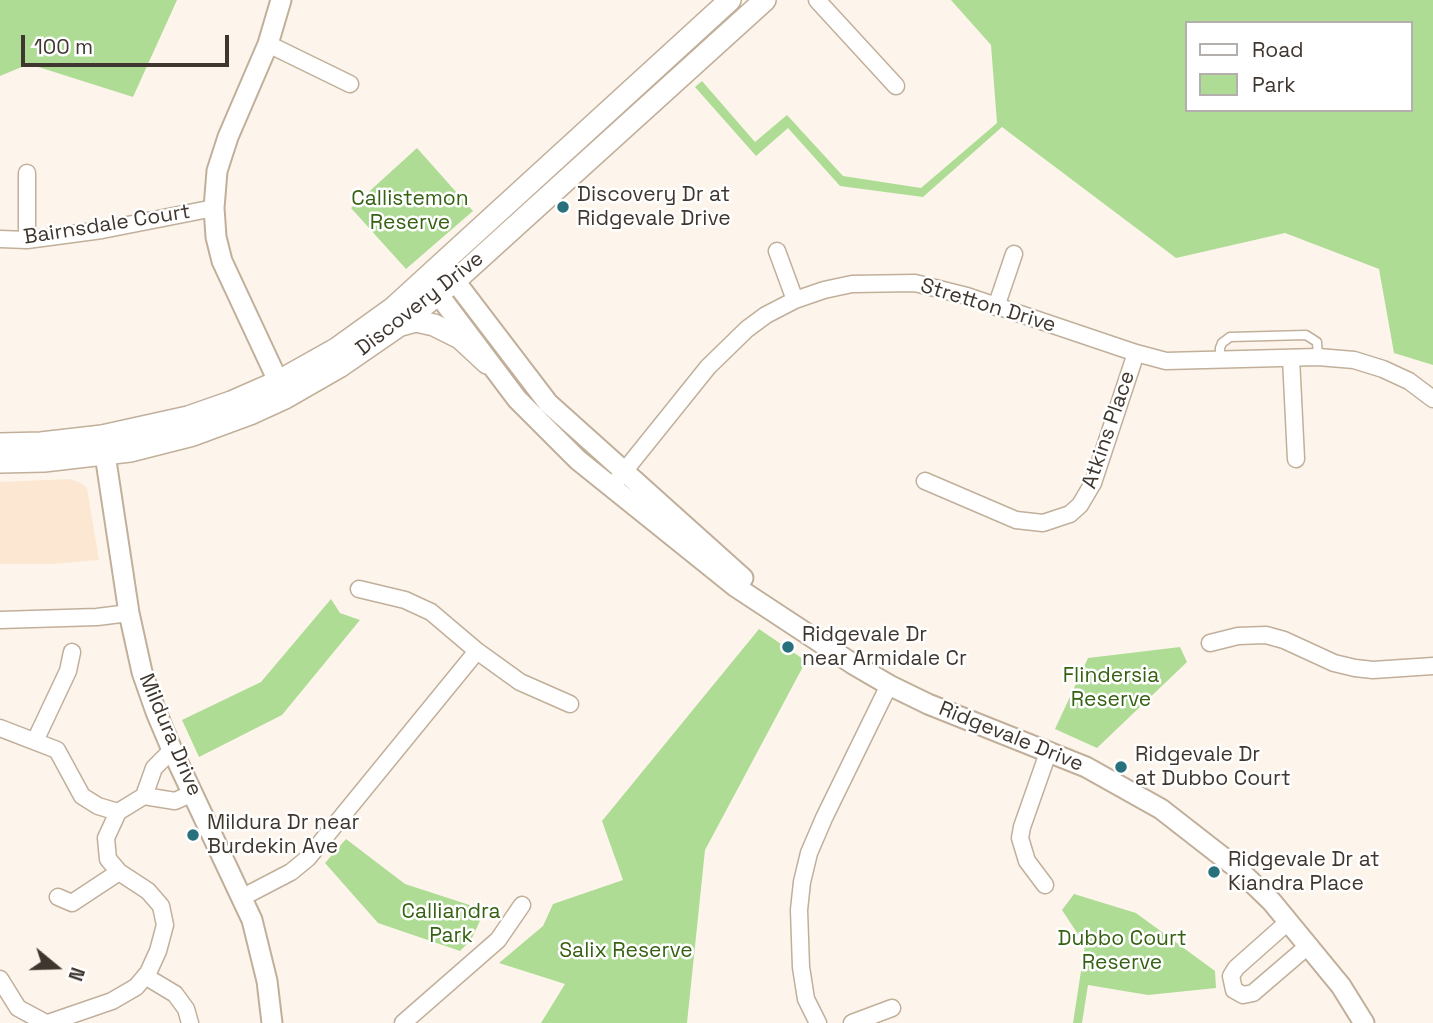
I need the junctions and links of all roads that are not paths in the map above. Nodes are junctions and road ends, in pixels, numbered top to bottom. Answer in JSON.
{"nodes":[{"id":1,"x":281,"y":0,"type":"edge"},
{"id":2,"x":730,"y":0,"type":"edge"},
{"id":3,"x":765,"y":0,"type":"edge"},
{"id":4,"x":817,"y":0,"type":"edge"},
{"id":5,"x":268,"y":44,"type":"junction"},
{"id":6,"x":350,"y":84,"type":"dead end"},
{"id":7,"x":896,"y":86,"type":"dead end"},
{"id":8,"x":27,"y":173,"type":"dead end"},
{"id":9,"x":214,"y":208,"type":"junction"},
{"id":10,"x":0,"y":239,"type":"edge"},
{"id":11,"x":27,"y":240,"type":"junction"},
{"id":12,"x":777,"y":251,"type":"dead end"},
{"id":13,"x":1014,"y":254,"type":"dead end"},
{"id":14,"x":440,"y":279,"type":"junction"},
{"id":15,"x":795,"y":300,"type":"junction"},
{"id":16,"x":996,"y":307,"type":"junction"},
{"id":17,"x":397,"y":327,"type":"junction"},
{"id":18,"x":1136,"y":353,"type":"junction"},
{"id":19,"x":1318,"y":356,"type":"junction"},
{"id":20,"x":1291,"y":358,"type":"junction"},
{"id":21,"x":1220,"y":360,"type":"junction"},
{"id":22,"x":487,"y":363,"type":"junction"},
{"id":23,"x":282,"y":389,"type":"junction"},
{"id":24,"x":1433,"y":399,"type":"edge"},
{"id":25,"x":0,"y":444,"type":"edge"},
{"id":26,"x":104,"y":445,"type":"junction"},
{"id":27,"x":1296,"y":458,"type":"dead end"},
{"id":28,"x":0,"y":462,"type":"edge"},
{"id":29,"x":618,"y":479,"type":"junction"},
{"id":30,"x":925,"y":481,"type":"dead end"},
{"id":31,"x":359,"y":589,"type":"dead end"},
{"id":32,"x":129,"y":613,"type":"junction"},
{"id":33,"x":0,"y":620,"type":"edge"},
{"id":34,"x":1210,"y":643,"type":"dead end"},
{"id":35,"x":477,"y":651,"type":"junction"},
{"id":36,"x":72,"y":652,"type":"dead end"},
{"id":37,"x":1433,"y":666,"type":"edge"},
{"id":38,"x":889,"y":685,"type":"junction"},
{"id":39,"x":570,"y":704,"type":"dead end"},
{"id":40,"x":0,"y":728,"type":"edge"},
{"id":41,"x":35,"y":741,"type":"junction"},
{"id":42,"x":172,"y":750,"type":"junction"},
{"id":43,"x":1049,"y":750,"type":"junction"},
{"id":44,"x":193,"y":793,"type":"junction"},
{"id":45,"x":144,"y":796,"type":"junction"},
{"id":46,"x":118,"y":812,"type":"junction"},
{"id":47,"x":119,"y":872,"type":"junction"},
{"id":48,"x":1045,"y":886,"type":"dead end"},
{"id":49,"x":58,"y":897,"type":"dead end"},
{"id":50,"x":243,"y":897,"type":"junction"},
{"id":51,"x":522,"y":905,"type":"dead end"},
{"id":52,"x":1289,"y":921,"type":"junction"},
{"id":53,"x":1309,"y":945,"type":"junction"},
{"id":54,"x":145,"y":976,"type":"junction"},
{"id":55,"x":0,"y":979,"type":"edge"},
{"id":56,"x":892,"y":1008,"type":"dead end"},
{"id":57,"x":47,"y":1023,"type":"edge"},
{"id":58,"x":190,"y":1023,"type":"edge"},
{"id":59,"x":272,"y":1023,"type":"edge"},
{"id":60,"x":403,"y":1023,"type":"edge"},
{"id":61,"x":817,"y":1023,"type":"edge"},
{"id":62,"x":852,"y":1023,"type":"edge"},
{"id":63,"x":1364,"y":1023,"type":"edge"}],
"edges":[{"from":1,"to":5,"type":"street"},
{"from":2,"to":14,"type":"main road","name":"Discovery Drive"},
{"from":3,"to":14,"type":"main road","name":"Discovery Drive"},
{"from":4,"to":7,"type":"street"},
{"from":5,"to":6,"type":"street"},
{"from":5,"to":9,"type":"street"},
{"from":8,"to":11,"type":"street"},
{"from":9,"to":11,"type":"street","name":"Bairnsdale Court"},
{"from":9,"to":23,"type":"street"},
{"from":10,"to":11,"type":"street","name":"Bairnsdale Court"},
{"from":12,"to":15,"type":"street"},
{"from":13,"to":16,"type":"street"},
{"from":14,"to":17,"type":"main road","name":"Discovery Drive"},
{"from":14,"to":22,"type":"street","name":"Ridgevale Drive"},
{"from":14,"to":23,"type":"main road","name":"Discovery Drive"},
{"from":14,"to":29,"type":"street","name":"Ridgevale Drive"},
{"from":15,"to":16,"type":"street","name":"Stretton Drive"},
{"from":15,"to":29,"type":"street","name":"Stretton Drive"},
{"from":16,"to":18,"type":"street","name":"Stretton Drive"},
{"from":17,"to":22,"type":"main road"},
{"from":17,"to":23,"type":"main road","name":"Discovery Drive"},
{"from":18,"to":21,"type":"street","name":"Stretton Drive"},
{"from":18,"to":30,"type":"street","name":"Atkins Place"},
{"from":19,"to":20,"type":"street","name":"Stretton Drive"},
{"from":19,"to":21,"type":"lane"},
{"from":19,"to":24,"type":"street","name":"Stretton Drive"},
{"from":20,"to":21,"type":"street","name":"Stretton Drive"},
{"from":20,"to":27,"type":"street"},
{"from":22,"to":29,"type":"street","name":"Ridgevale Drive"},
{"from":23,"to":26,"type":"main road","name":"Discovery Drive"},
{"from":25,"to":26,"type":"main road","name":"Discovery Drive"},
{"from":26,"to":28,"type":"main road","name":"Discovery Drive"},
{"from":26,"to":32,"type":"street","name":"Mildura Drive"},
{"from":29,"to":38,"type":"street","name":"Ridgevale Drive"},
{"from":31,"to":35,"type":"street"},
{"from":32,"to":33,"type":"street"},
{"from":32,"to":42,"type":"street","name":"Mildura Drive"},
{"from":34,"to":37,"type":"street"},
{"from":35,"to":39,"type":"street"},
{"from":35,"to":50,"type":"street"},
{"from":36,"to":41,"type":"street"},
{"from":38,"to":43,"type":"street","name":"Ridgevale Drive"},
{"from":38,"to":61,"type":"street"},
{"from":40,"to":41,"type":"street"},
{"from":41,"to":46,"type":"street"},
{"from":42,"to":44,"type":"street","name":"Mildura Drive"},
{"from":42,"to":45,"type":"street"},
{"from":43,"to":48,"type":"street"},
{"from":43,"to":52,"type":"street","name":"Ridgevale Drive"},
{"from":44,"to":45,"type":"street"},
{"from":44,"to":50,"type":"street","name":"Mildura Drive"},
{"from":45,"to":46,"type":"street"},
{"from":46,"to":47,"type":"street"},
{"from":47,"to":49,"type":"street"},
{"from":47,"to":54,"type":"street"},
{"from":50,"to":59,"type":"street","name":"Mildura Drive"},
{"from":51,"to":60,"type":"street"},
{"from":52,"to":53,"type":"street","name":"Ridgevale Drive"},
{"from":52,"to":53,"type":"street"},
{"from":53,"to":63,"type":"street","name":"Ridgevale Drive"},
{"from":54,"to":57,"type":"street"},
{"from":54,"to":58,"type":"street"},
{"from":55,"to":57,"type":"street"},
{"from":56,"to":62,"type":"street"}]}
